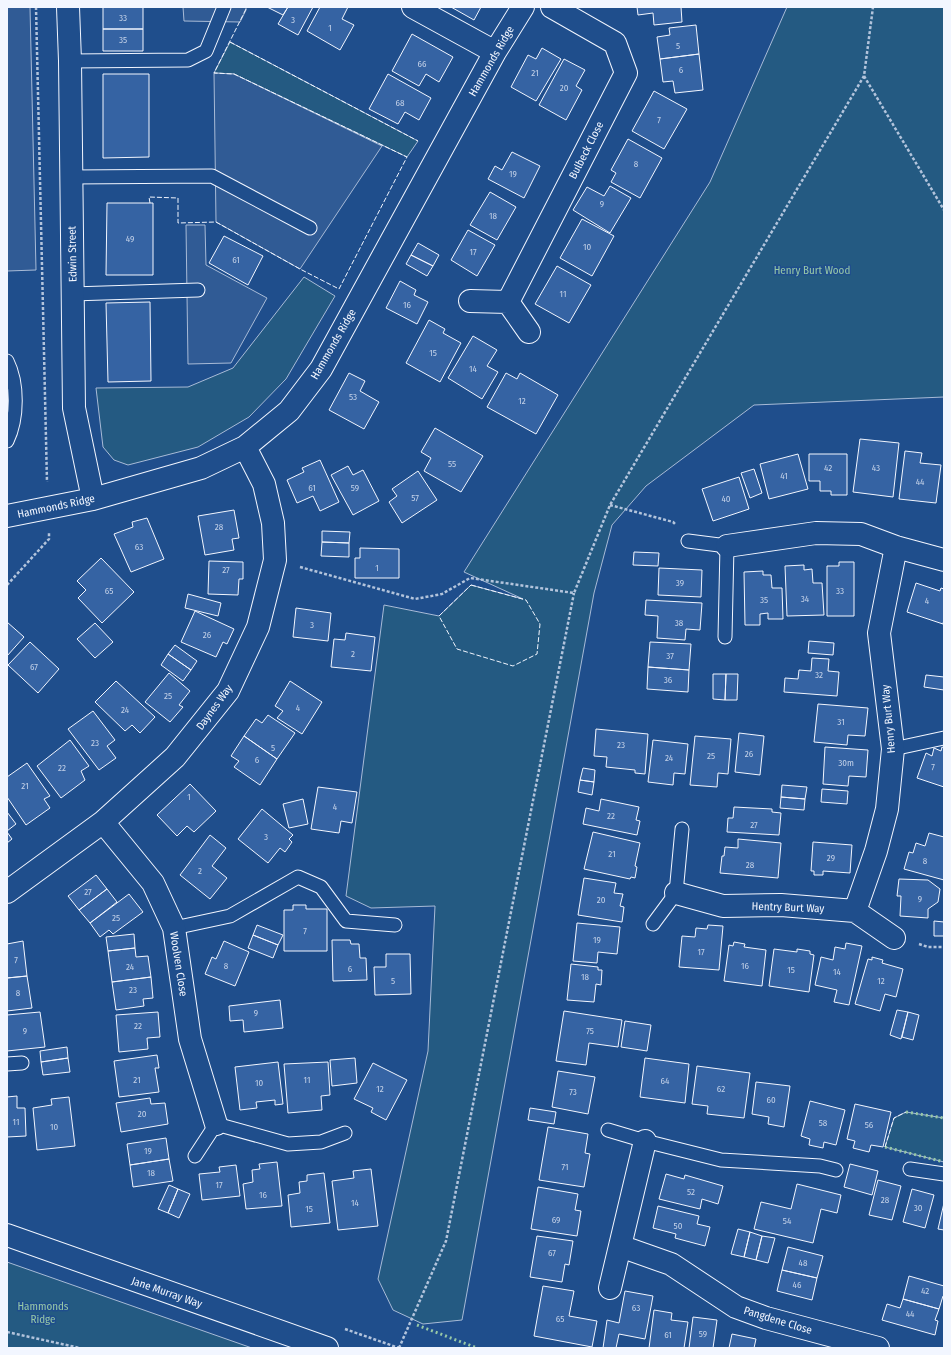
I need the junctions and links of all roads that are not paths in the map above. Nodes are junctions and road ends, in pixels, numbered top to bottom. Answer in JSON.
{"nodes":[{"id":1,"x":68,"y":7,"type":"edge"},
{"id":2,"x":224,"y":7,"type":"edge"},
{"id":3,"x":413,"y":7,"type":"edge"},
{"id":4,"x":523,"y":7,"type":"edge"},
{"id":5,"x":565,"y":10,"type":"edge"},
{"id":6,"x":495,"y":52,"type":"junction"},
{"id":7,"x":70,"y":61,"type":"junction"},
{"id":8,"x":71,"y":177,"type":"junction"},
{"id":9,"x":310,"y":228,"type":"dead end"},
{"id":10,"x":198,"y":290,"type":"dead end"},
{"id":11,"x":72,"y":294,"type":"junction"},
{"id":12,"x":470,"y":301,"type":"dead end"},
{"id":13,"x":508,"y":302,"type":"junction"},
{"id":14,"x":530,"y":332,"type":"dead end"},
{"id":15,"x":7,"y":361,"type":"edge"},
{"id":16,"x":7,"y":441,"type":"edge"},
{"id":17,"x":245,"y":447,"type":"junction"},
{"id":18,"x":93,"y":499,"type":"junction"},
{"id":19,"x":7,"y":516,"type":"edge"},
{"id":20,"x":688,"y":541,"type":"road end"},
{"id":21,"x":727,"y":546,"type":"junction"},
{"id":22,"x":896,"y":547,"type":"junction"},
{"id":23,"x":944,"y":560,"type":"edge"},
{"id":24,"x":725,"y":637,"type":"dead end"},
{"id":25,"x":944,"y":738,"type":"edge"},
{"id":26,"x":893,"y":749,"type":"junction"},
{"id":27,"x":102,"y":822,"type":"junction"},
{"id":28,"x":682,"y":829,"type":"dead end"},
{"id":29,"x":7,"y":892,"type":"edge"},
{"id":30,"x":676,"y":893,"type":"junction"},
{"id":31,"x":855,"y":911,"type":"junction"},
{"id":32,"x":653,"y":924,"type":"dead end"},
{"id":33,"x":395,"y":925,"type":"dead end"},
{"id":34,"x":174,"y":928,"type":"junction"},
{"id":35,"x":894,"y":938,"type":"dead end"},
{"id":36,"x":22,"y":1062,"type":"dead end"},
{"id":37,"x":7,"y":1064,"type":"edge"},
{"id":38,"x":216,"y":1124,"type":"junction"},
{"id":39,"x":608,"y":1130,"type":"dead end"},
{"id":40,"x":345,"y":1133,"type":"dead end"},
{"id":41,"x":645,"y":1141,"type":"junction"},
{"id":42,"x":195,"y":1156,"type":"dead end"},
{"id":43,"x":910,"y":1169,"type":"dead end"},
{"id":44,"x":836,"y":1170,"type":"dead end"},
{"id":45,"x":944,"y":1174,"type":"edge"},
{"id":46,"x":7,"y":1235,"type":"edge"},
{"id":47,"x":620,"y":1246,"type":"junction"},
{"id":48,"x":610,"y":1288,"type":"dead end"},
{"id":49,"x":328,"y":1348,"type":"edge"},
{"id":50,"x":878,"y":1348,"type":"edge"}],
"edges":[{"from":1,"to":7,"type":"street","name":"Edwin Street"},
{"from":2,"to":7,"type":"lane"},
{"from":3,"to":6,"type":"street"},
{"from":4,"to":6,"type":"street","name":"Hammonds Ridge"},
{"from":5,"to":13,"type":"street","name":"Bulbeck Close"},
{"from":6,"to":17,"type":"street","name":"Hammonds Ridge"},
{"from":7,"to":8,"type":"street","name":"Edwin Street"},
{"from":8,"to":9,"type":"lane"},
{"from":8,"to":11,"type":"street","name":"Edwin Street"},
{"from":10,"to":11,"type":"lane"},
{"from":11,"to":18,"type":"street","name":"Edwin Street"},
{"from":12,"to":13,"type":"street"},
{"from":13,"to":14,"type":"street"},
{"from":15,"to":16,"type":"lane"},
{"from":17,"to":18,"type":"street","name":"Hammonds Ridge"},
{"from":17,"to":27,"type":"street","name":"Daynes Way"},
{"from":18,"to":19,"type":"street","name":"Hammonds Ridge"},
{"from":20,"to":21,"type":"lane"},
{"from":21,"to":22,"type":"street"},
{"from":21,"to":24,"type":"lane"},
{"from":22,"to":23,"type":"street"},
{"from":22,"to":26,"type":"street","name":"Henry Burt Way"},
{"from":25,"to":26,"type":"lane"},
{"from":26,"to":31,"type":"street","name":"Henry Burt Way"},
{"from":27,"to":29,"type":"street","name":"Daynes Way"},
{"from":27,"to":34,"type":"street","name":"Woolven Close"},
{"from":28,"to":30,"type":"lane"},
{"from":30,"to":31,"type":"street","name":"Hentry Burt Way"},
{"from":30,"to":32,"type":"lane"},
{"from":31,"to":35,"type":"street"},
{"from":33,"to":34,"type":"lane"},
{"from":34,"to":38,"type":"street","name":"Woolven Close"},
{"from":36,"to":37,"type":"lane"},
{"from":38,"to":40,"type":"lane"},
{"from":38,"to":42,"type":"lane"},
{"from":39,"to":41,"type":"lane"},
{"from":41,"to":44,"type":"lane"},
{"from":41,"to":47,"type":"street"},
{"from":43,"to":45,"type":"lane"},
{"from":46,"to":49,"type":"street","name":"Jane Murray Way"},
{"from":47,"to":48,"type":"street"},
{"from":47,"to":50,"type":"street","name":"Pangdene Close"}]}
